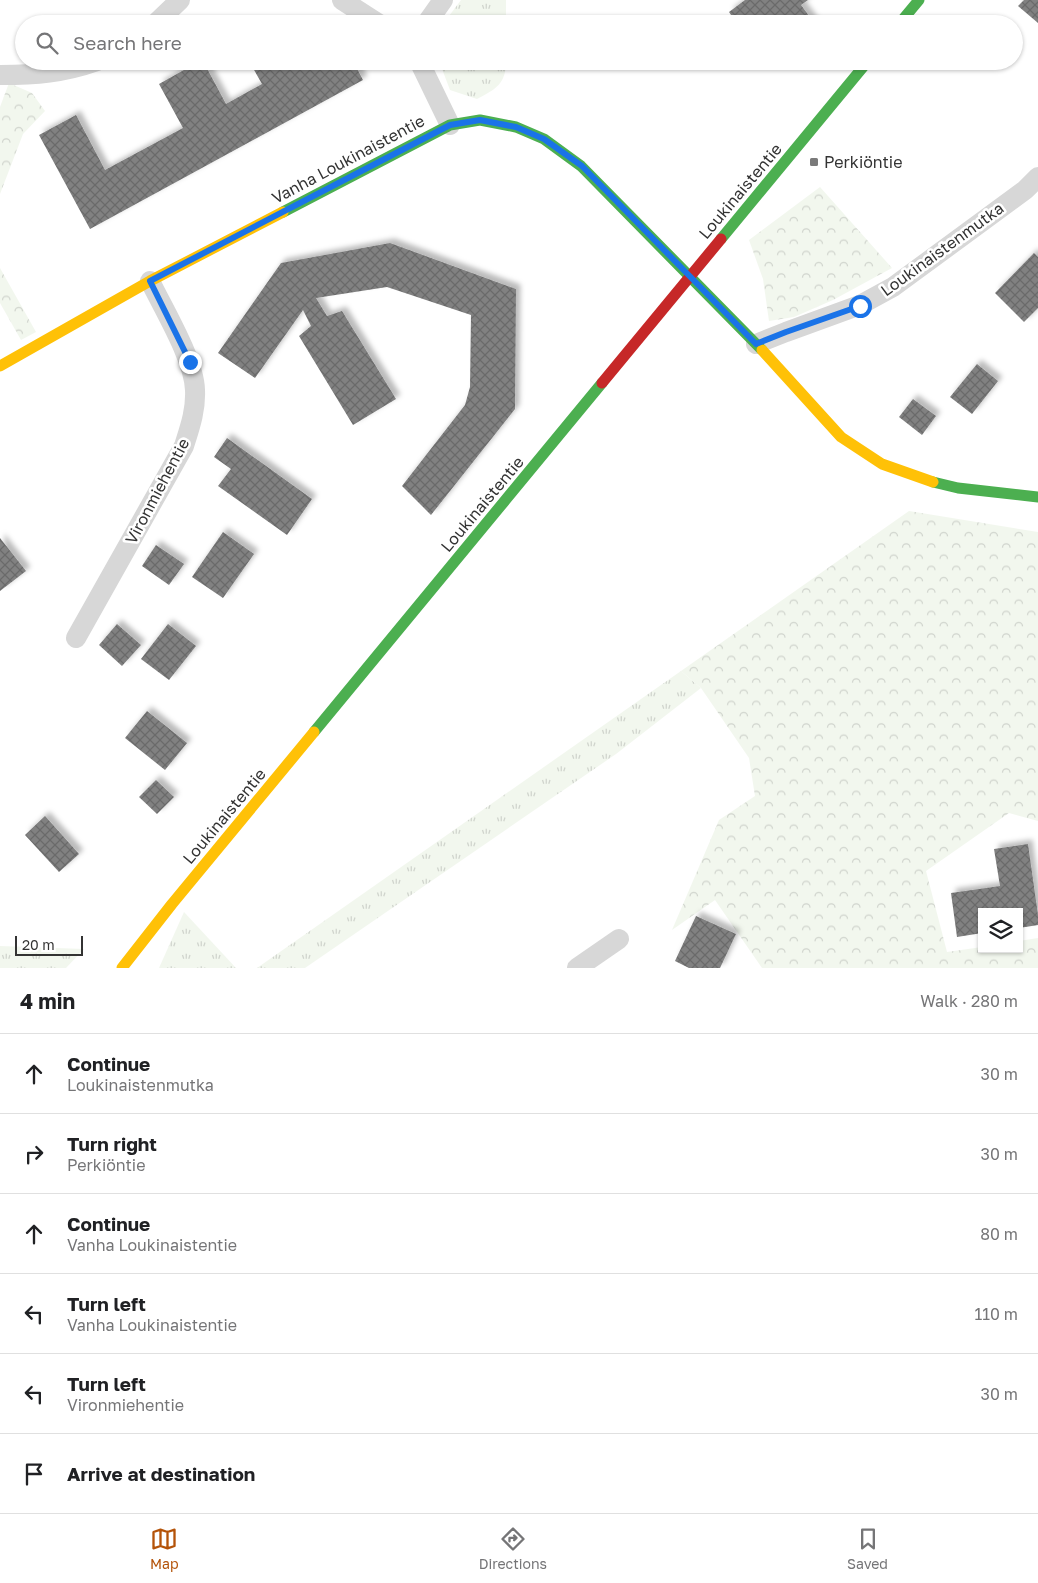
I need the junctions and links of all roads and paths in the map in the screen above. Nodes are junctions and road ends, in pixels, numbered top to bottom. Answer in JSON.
{"nodes":[{"id":1,"x":180,"y":0,"type":"edge"},
{"id":2,"x":342,"y":0,"type":"edge"},
{"id":3,"x":443,"y":0,"type":"edge"},
{"id":4,"x":919,"y":0,"type":"edge"},
{"id":5,"x":164,"y":15,"type":"edge"},
{"id":6,"x":365,"y":15,"type":"edge"},
{"id":7,"x":432,"y":15,"type":"edge"},
{"id":8,"x":906,"y":15,"type":"edge"},
{"id":9,"x":74,"y":70,"type":"edge"},
{"id":10,"x":423,"y":70,"type":"edge"},
{"id":11,"x":861,"y":70,"type":"edge"},
{"id":12,"x":0,"y":75,"type":"edge"},
{"id":13,"x":450,"y":125,"type":"junction"},
{"id":14,"x":1038,"y":177,"type":"edge"},
{"id":15,"x":690,"y":277,"type":"junction"},
{"id":16,"x":150,"y":281,"type":"junction"},
{"id":17,"x":756,"y":344,"type":"junction"},
{"id":18,"x":0,"y":366,"type":"edge"},
{"id":19,"x":1038,"y":498,"type":"edge"},
{"id":20,"x":76,"y":638,"type":"dead end"},
{"id":21,"x":619,"y":939,"type":"dead end"},
{"id":22,"x":122,"y":968,"type":"edge"},
{"id":23,"x":577,"y":968,"type":"edge"}],
"edges":[{"from":1,"to":5,"type":"street"},
{"from":2,"to":6,"type":"street"},
{"from":3,"to":7,"type":"street"},
{"from":4,"to":8,"type":"street"},
{"from":9,"to":12,"type":"street"},
{"from":10,"to":13,"type":"street"},
{"from":11,"to":15,"type":"street","name":"Loukinaistentie"},
{"from":13,"to":15,"type":"street","name":"Vanha Loukinaistentie"},
{"from":13,"to":16,"type":"street","name":"Vanha Loukinaistentie"},
{"from":14,"to":17,"type":"street","name":"Loukinaistenmutka"},
{"from":15,"to":17,"type":"street"},
{"from":15,"to":22,"type":"street","name":"Loukinaistentie"},
{"from":16,"to":18,"type":"street","name":"Vanha Loukinaistentie"},
{"from":16,"to":20,"type":"street","name":"Vironmiehentie"},
{"from":17,"to":19,"type":"street"},
{"from":21,"to":23,"type":"street"}]}
